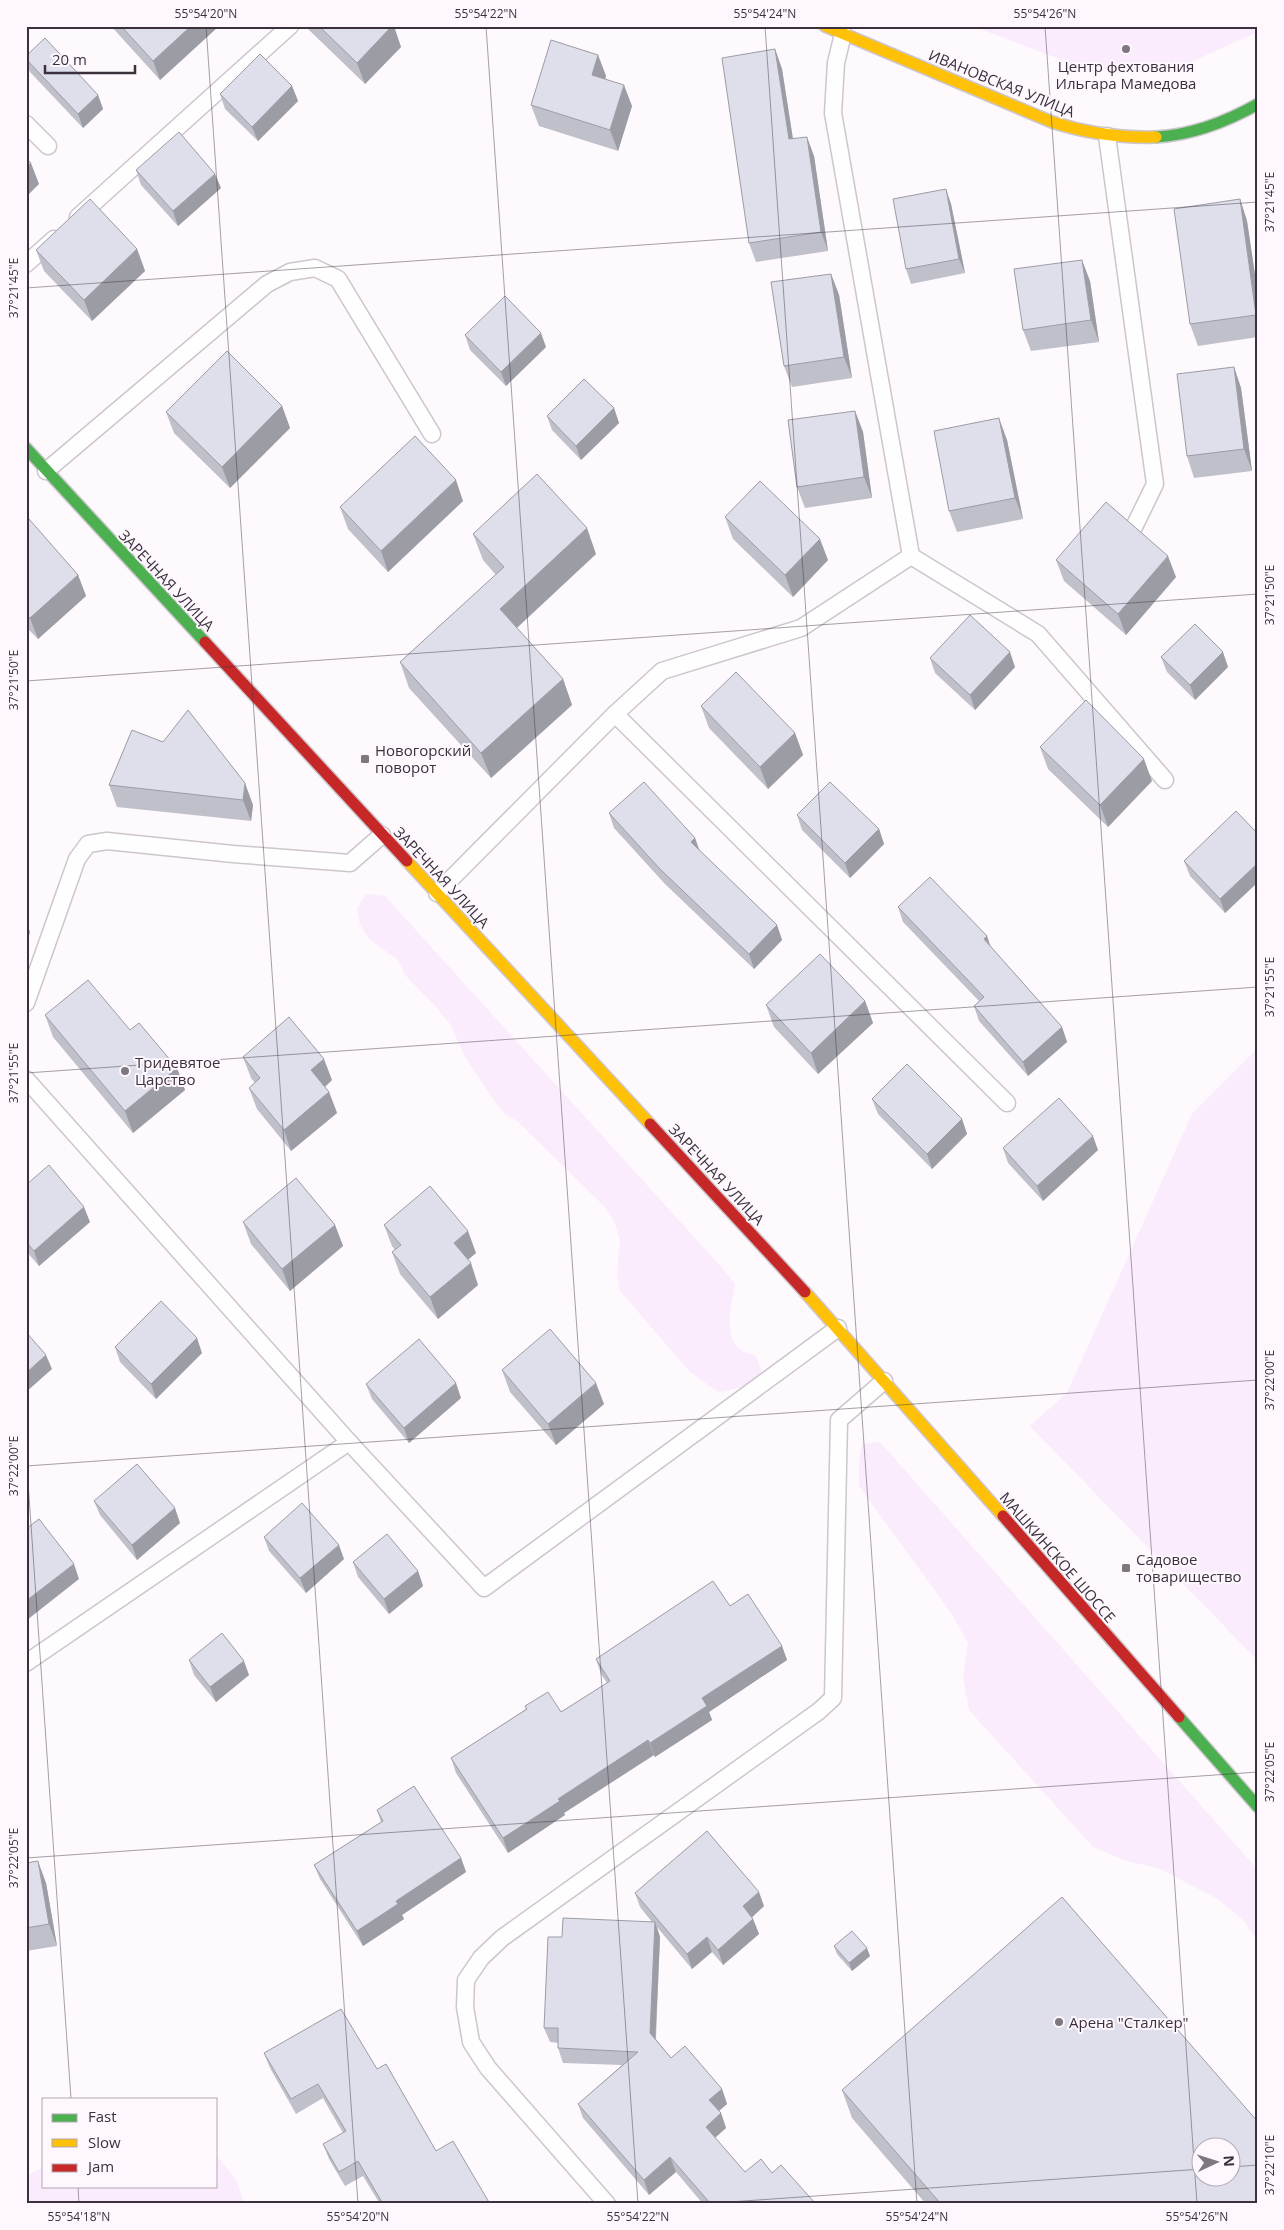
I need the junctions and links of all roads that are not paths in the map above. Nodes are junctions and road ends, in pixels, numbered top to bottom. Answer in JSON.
{"nodes":[{"id":1,"x":290,"y":26,"type":"edge"},
{"id":2,"x":825,"y":26,"type":"edge"},
{"id":3,"x":843,"y":34,"type":"junction"},
{"id":4,"x":1258,"y":104,"type":"edge"},
{"id":5,"x":26,"y":124,"type":"edge"},
{"id":6,"x":1107,"y":136,"type":"junction"},
{"id":7,"x":48,"y":146,"type":"dead end"},
{"id":8,"x":26,"y":264,"type":"edge"},
{"id":9,"x":432,"y":434,"type":"dead end"},
{"id":10,"x":26,"y":448,"type":"edge"},
{"id":11,"x":46,"y":471,"type":"junction"},
{"id":12,"x":1134,"y":527,"type":"edge"},
{"id":13,"x":910,"y":556,"type":"junction"},
{"id":14,"x":615,"y":714,"type":"junction"},
{"id":15,"x":1165,"y":780,"type":"dead end"},
{"id":16,"x":382,"y":835,"type":"junction"},
{"id":17,"x":437,"y":893,"type":"junction"},
{"id":18,"x":26,"y":1003,"type":"edge"},
{"id":19,"x":26,"y":1079,"type":"edge"},
{"id":20,"x":1007,"y":1103,"type":"dead end"},
{"id":21,"x":837,"y":1327,"type":"junction"},
{"id":22,"x":884,"y":1381,"type":"junction"},
{"id":23,"x":348,"y":1442,"type":"junction"},
{"id":24,"x":26,"y":1663,"type":"edge"},
{"id":25,"x":1258,"y":1807,"type":"edge"},
{"id":26,"x":607,"y":2204,"type":"edge"}],
"edges":[{"from":1,"to":8,"type":"lane"},
{"from":2,"to":3,"type":"main road","name":"ИВАНОВСКАЯ УЛИЦА"},
{"from":3,"to":6,"type":"main road","name":"ИВАНОВСКАЯ УЛИЦА"},
{"from":3,"to":13,"type":"lane"},
{"from":4,"to":6,"type":"main road","name":"ИВАНОВСКАЯ УЛИЦА"},
{"from":5,"to":7,"type":"lane"},
{"from":6,"to":12,"type":"lane"},
{"from":9,"to":11,"type":"lane"},
{"from":10,"to":11,"type":"main road","name":"ЗАРЕЧНАЯ УЛИЦА"},
{"from":11,"to":16,"type":"main road","name":"ЗАРЕЧНАЯ УЛИЦА"},
{"from":13,"to":14,"type":"lane"},
{"from":13,"to":15,"type":"lane"},
{"from":14,"to":17,"type":"lane"},
{"from":14,"to":20,"type":"lane"},
{"from":16,"to":17,"type":"main road","name":"ЗАРЕЧНАЯ УЛИЦА"},
{"from":16,"to":18,"type":"lane"},
{"from":17,"to":21,"type":"main road","name":"ЗАРЕЧНАЯ УЛИЦА"},
{"from":19,"to":23,"type":"lane"},
{"from":21,"to":22,"type":"main road","name":"МАШКИНСКОЕ ШОССЕ"},
{"from":21,"to":23,"type":"lane"},
{"from":22,"to":25,"type":"main road","name":"МАШКИНСКОЕ ШОССЕ"},
{"from":22,"to":26,"type":"lane"},
{"from":23,"to":24,"type":"lane"}]}
